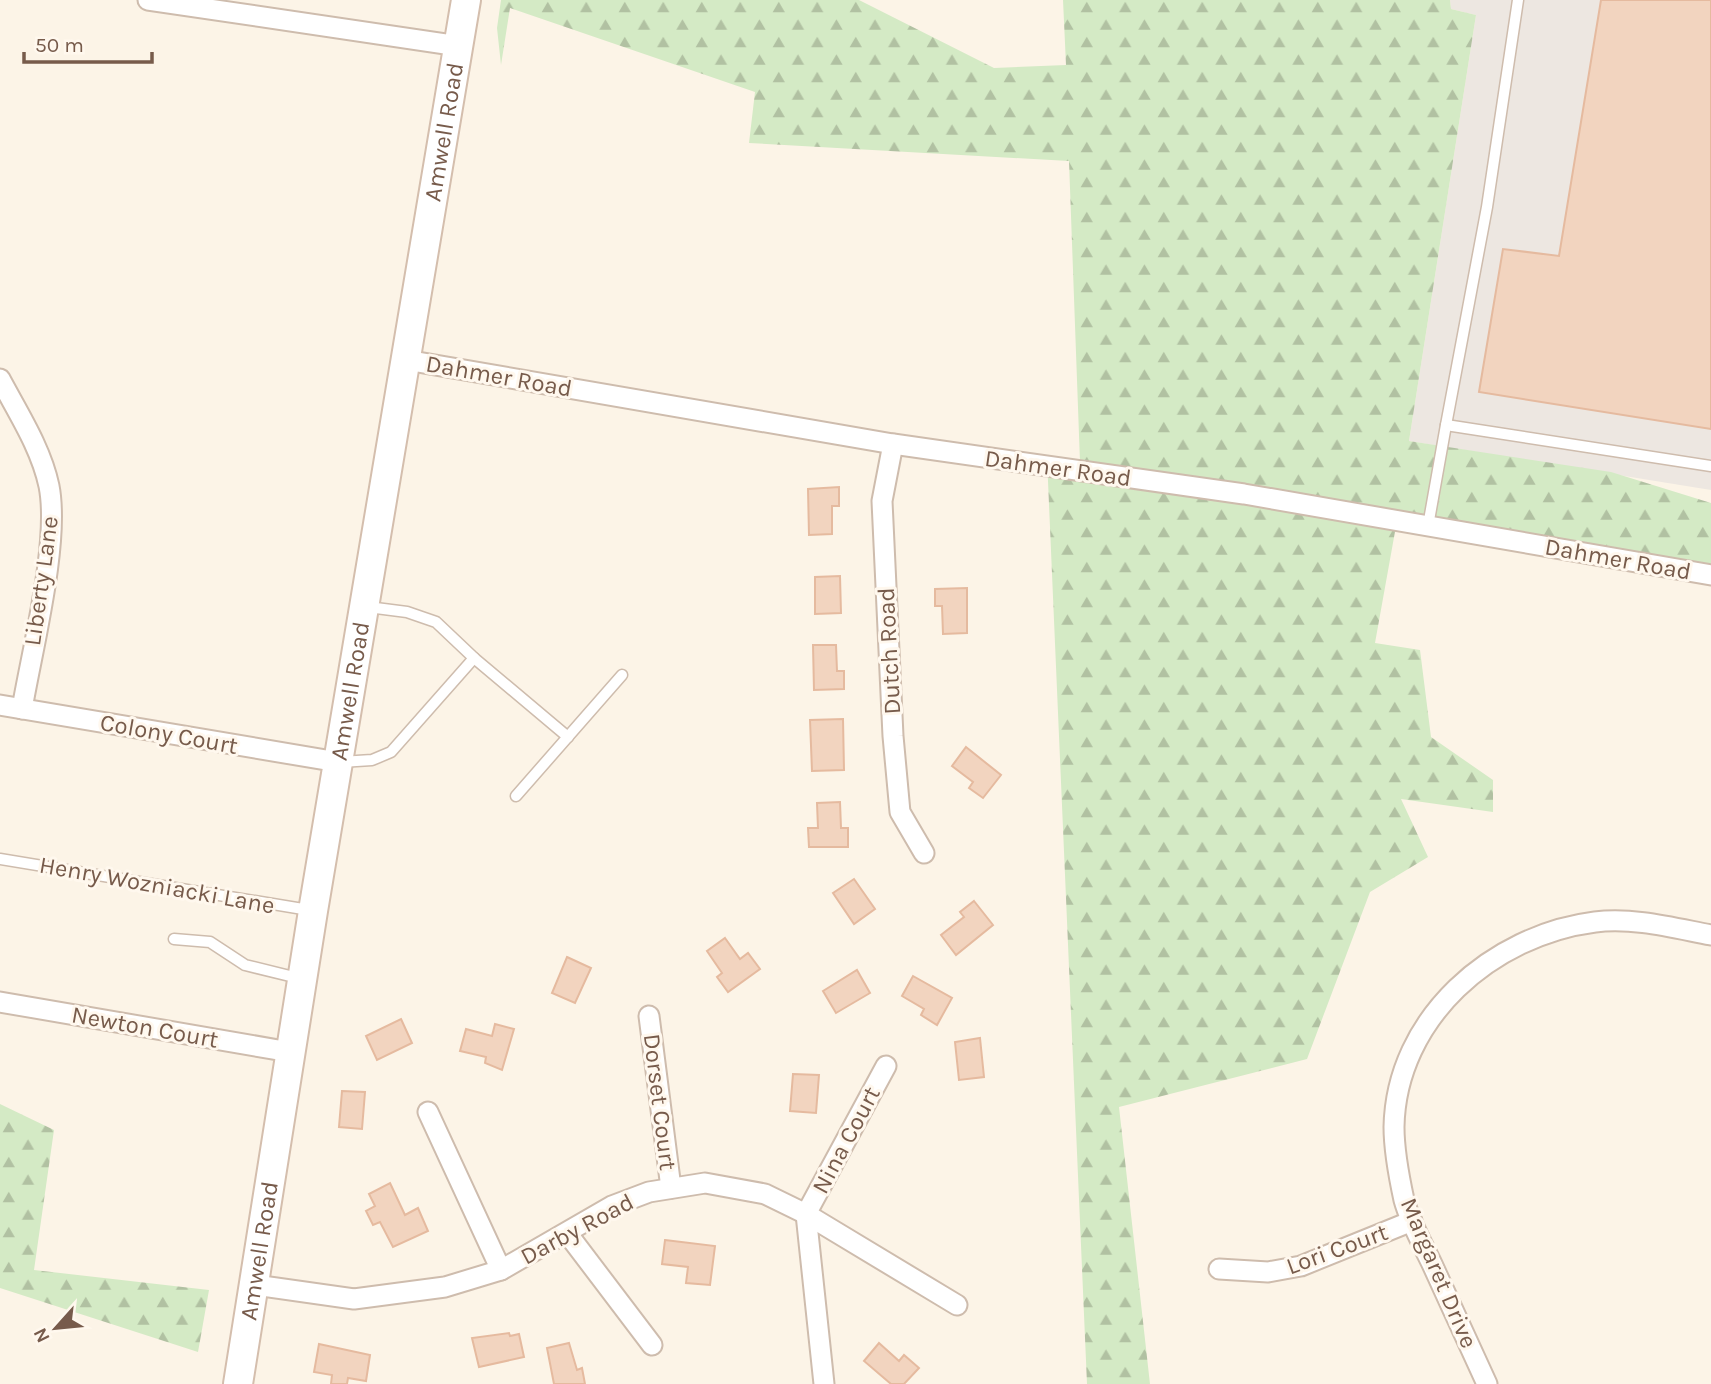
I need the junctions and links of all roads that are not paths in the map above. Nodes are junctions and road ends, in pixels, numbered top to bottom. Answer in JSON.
{"nodes":[{"id":1,"x":148,"y":0,"type":"edge"},
{"id":2,"x":466,"y":0,"type":"edge"},
{"id":3,"x":1518,"y":0,"type":"edge"},
{"id":4,"x":459,"y":46,"type":"junction"},
{"id":5,"x":406,"y":360,"type":"junction"},
{"id":6,"x":0,"y":379,"type":"edge"},
{"id":7,"x":1446,"y":425,"type":"junction"},
{"id":8,"x":893,"y":444,"type":"junction"},
{"id":9,"x":1711,"y":466,"type":"edge"},
{"id":10,"x":1428,"y":526,"type":"junction"},
{"id":11,"x":1711,"y":575,"type":"edge"},
{"id":12,"x":364,"y":606,"type":"junction"},
{"id":13,"x":474,"y":658,"type":"junction"},
{"id":14,"x":622,"y":675,"type":"dead end"},
{"id":15,"x":0,"y":705,"type":"edge"},
{"id":16,"x":22,"y":709,"type":"junction"},
{"id":17,"x":568,"y":737,"type":"junction"},
{"id":18,"x":338,"y":762,"type":"junction"},
{"id":19,"x":516,"y":796,"type":"dead end"},
{"id":20,"x":924,"y":853,"type":"dead end"},
{"id":21,"x":0,"y":859,"type":"edge"},
{"id":22,"x":313,"y":911,"type":"junction"},
{"id":23,"x":1711,"y":935,"type":"edge"},
{"id":24,"x":174,"y":939,"type":"dead end"},
{"id":25,"x":302,"y":979,"type":"junction"},
{"id":26,"x":0,"y":1002,"type":"edge"},
{"id":27,"x":649,"y":1016,"type":"dead end"},
{"id":28,"x":290,"y":1052,"type":"junction"},
{"id":29,"x":886,"y":1066,"type":"dead end"},
{"id":30,"x":428,"y":1112,"type":"dead end"},
{"id":31,"x":671,"y":1188,"type":"junction"},
{"id":32,"x":806,"y":1214,"type":"junction"},
{"id":33,"x":1412,"y":1221,"type":"junction"},
{"id":34,"x":566,"y":1233,"type":"junction"},
{"id":35,"x":1219,"y":1269,"type":"dead end"},
{"id":36,"x":501,"y":1270,"type":"junction"},
{"id":37,"x":255,"y":1285,"type":"junction"},
{"id":38,"x":957,"y":1305,"type":"dead end"},
{"id":39,"x":652,"y":1345,"type":"dead end"},
{"id":40,"x":238,"y":1384,"type":"edge"},
{"id":41,"x":824,"y":1384,"type":"edge"},
{"id":42,"x":1487,"y":1384,"type":"edge"}],
"edges":[{"from":1,"to":4,"type":"street"},
{"from":2,"to":4,"type":"main road","name":"Amwell Road"},
{"from":3,"to":7,"type":"lane"},
{"from":4,"to":5,"type":"main road","name":"Amwell Road"},
{"from":5,"to":8,"type":"street","name":"Dahmer Road"},
{"from":5,"to":12,"type":"main road","name":"Amwell Road"},
{"from":6,"to":16,"type":"street","name":"Liberty Lane"},
{"from":7,"to":9,"type":"lane"},
{"from":7,"to":10,"type":"lane"},
{"from":8,"to":10,"type":"street","name":"Dahmer Road"},
{"from":8,"to":20,"type":"street","name":"Dutch Road"},
{"from":10,"to":11,"type":"street","name":"Dahmer Road"},
{"from":12,"to":13,"type":"lane"},
{"from":12,"to":18,"type":"main road","name":"Amwell Road"},
{"from":13,"to":17,"type":"lane"},
{"from":13,"to":18,"type":"lane"},
{"from":14,"to":17,"type":"lane"},
{"from":15,"to":16,"type":"street","name":"Colony Court"},
{"from":16,"to":18,"type":"street","name":"Colony Court"},
{"from":17,"to":19,"type":"lane"},
{"from":18,"to":22,"type":"main road","name":"Amwell Road"},
{"from":21,"to":22,"type":"lane","name":"Henry Wozniacki Lane"},
{"from":22,"to":25,"type":"main road","name":"Amwell Road"},
{"from":23,"to":33,"type":"street","name":"Margaret Drive"},
{"from":24,"to":25,"type":"lane"},
{"from":25,"to":28,"type":"main road","name":"Amwell Road"},
{"from":26,"to":28,"type":"street","name":"Newton Court"},
{"from":27,"to":31,"type":"street","name":"Dorset Court"},
{"from":28,"to":37,"type":"main road","name":"Amwell Road"},
{"from":29,"to":32,"type":"street","name":"Nina Court"},
{"from":30,"to":36,"type":"street"},
{"from":31,"to":32,"type":"street","name":"Darby Road"},
{"from":31,"to":34,"type":"street","name":"Darby Road"},
{"from":32,"to":38,"type":"street","name":"Darby Road"},
{"from":32,"to":41,"type":"street"},
{"from":33,"to":35,"type":"street","name":"Lori Court"},
{"from":33,"to":42,"type":"street","name":"Margaret Drive"},
{"from":34,"to":36,"type":"street","name":"Darby Road"},
{"from":34,"to":39,"type":"street"},
{"from":36,"to":37,"type":"street","name":"Darby Road"},
{"from":37,"to":40,"type":"main road","name":"Amwell Road"}]}
